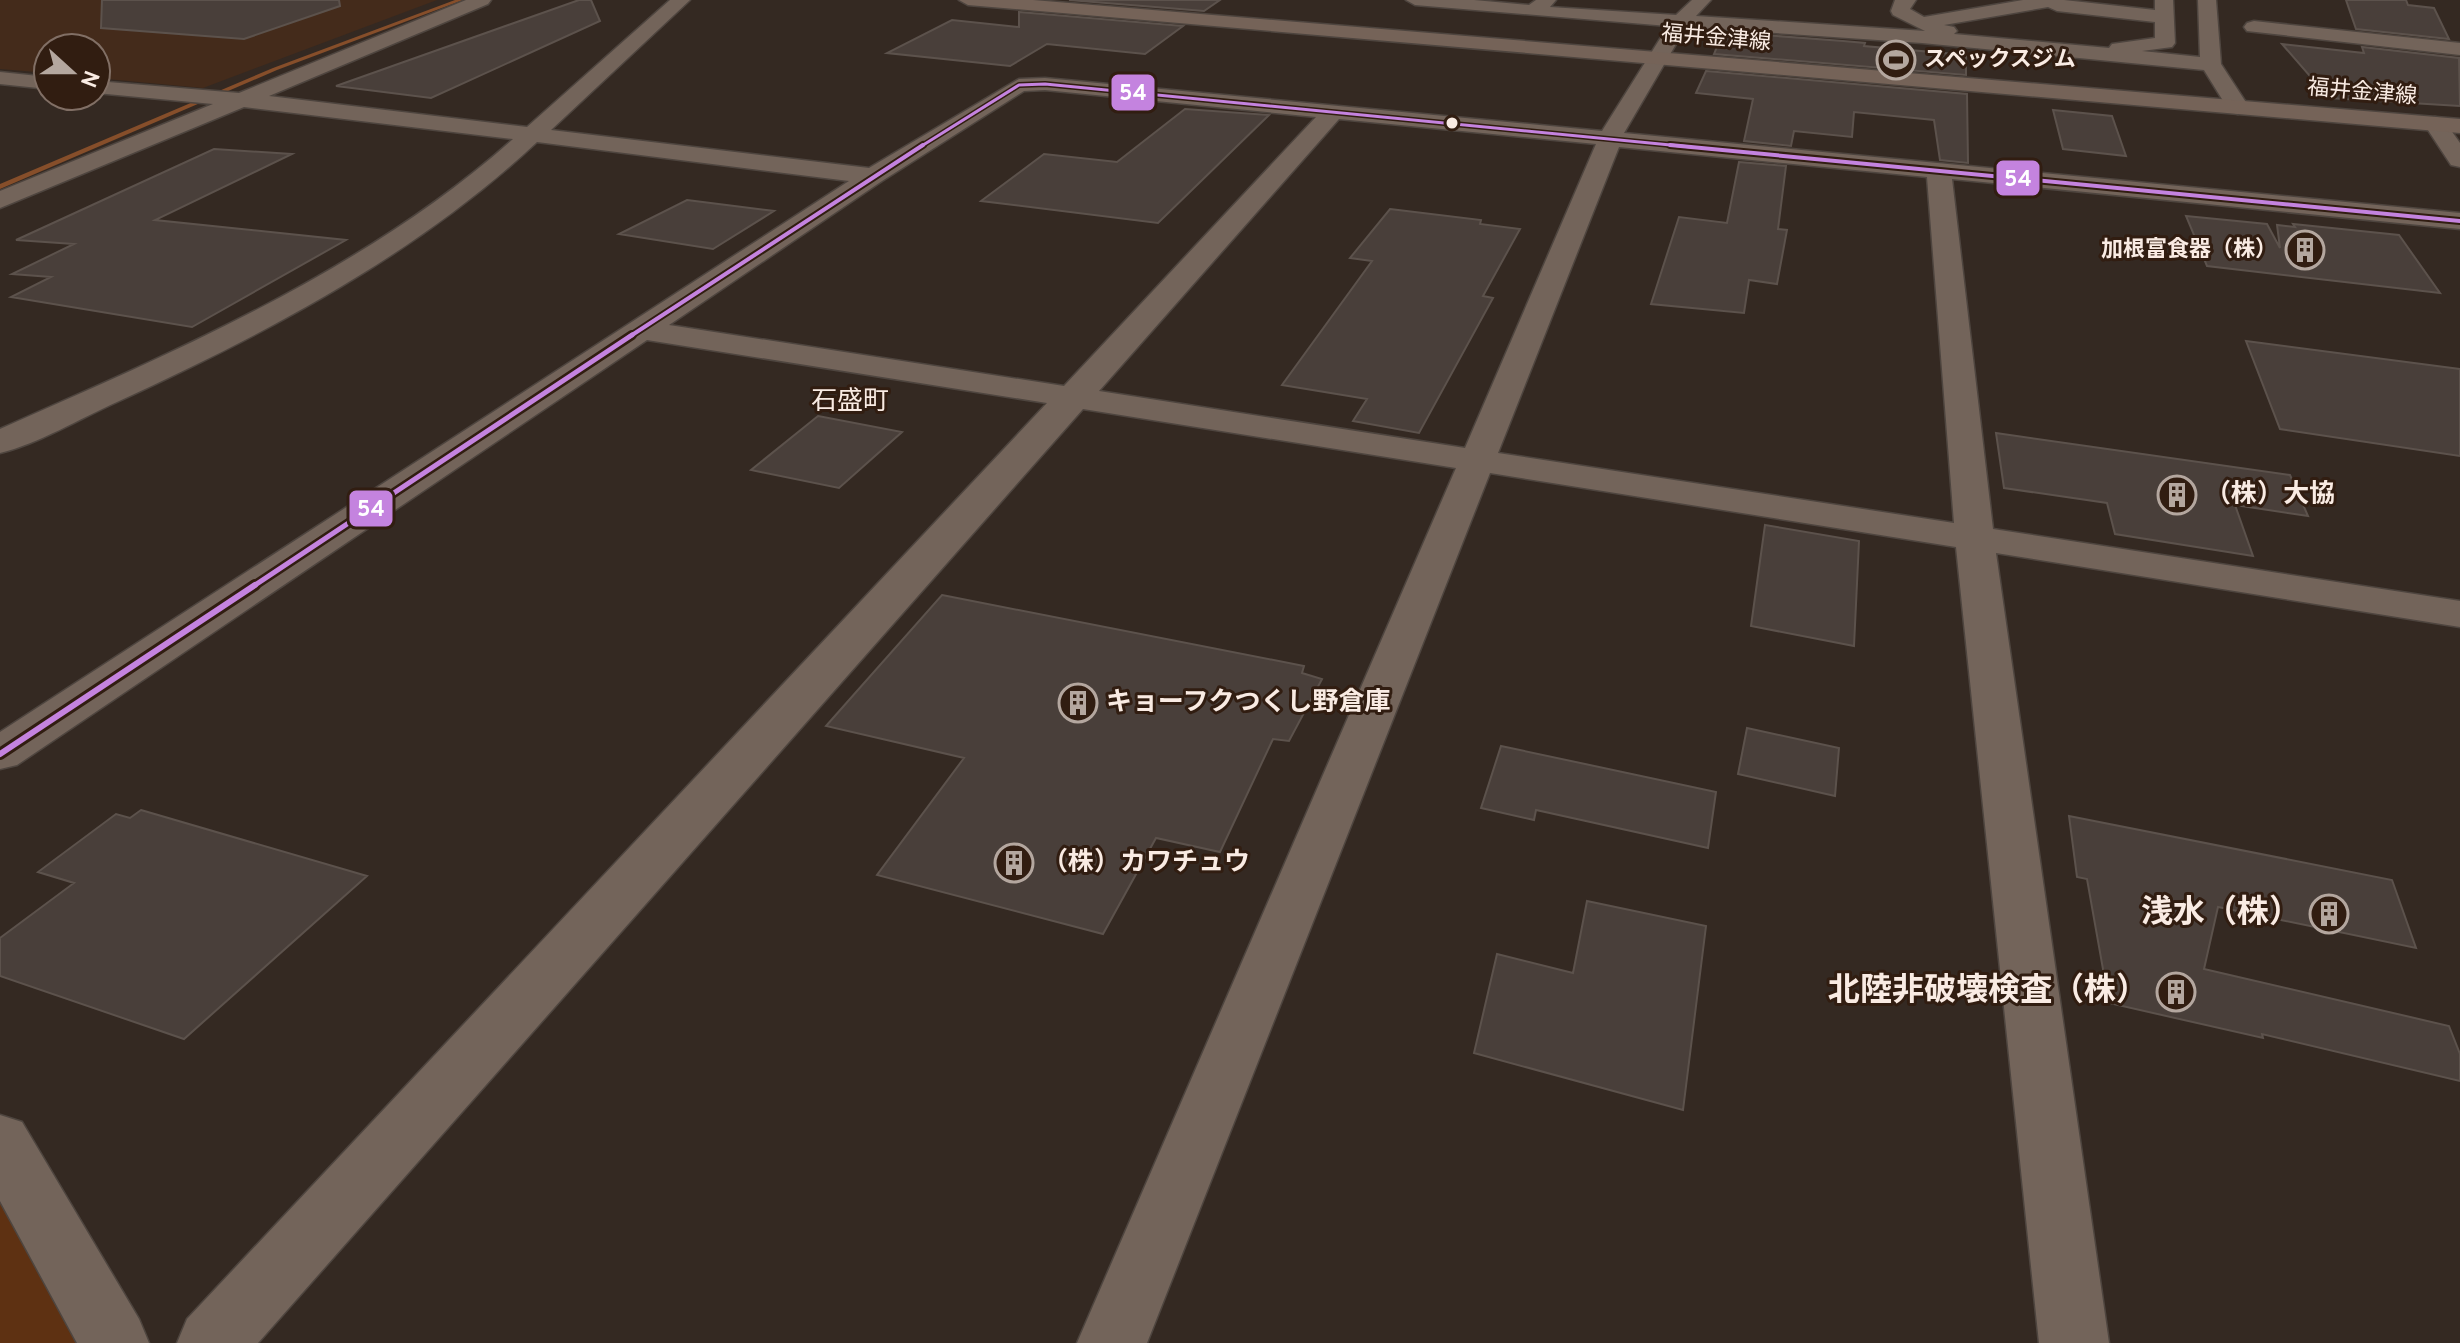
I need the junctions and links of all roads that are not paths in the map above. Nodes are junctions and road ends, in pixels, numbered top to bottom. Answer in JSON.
{"nodes":[{"id":1,"x":482,"y":0,"type":"edge"},
{"id":2,"x":681,"y":0,"type":"edge"},
{"id":3,"x":968,"y":0,"type":"edge"},
{"id":4,"x":1415,"y":0,"type":"edge"},
{"id":5,"x":1907,"y":0,"type":"edge"},
{"id":6,"x":2113,"y":0,"type":"edge"},
{"id":7,"x":2124,"y":0,"type":"edge"},
{"id":8,"x":2207,"y":0,"type":"edge"},
{"id":9,"x":1540,"y":6,"type":"edge"},
{"id":10,"x":2057,"y":7,"type":"edge"},
{"id":11,"x":2164,"y":17,"type":"edge"},
{"id":12,"x":1919,"y":23,"type":"junction"},
{"id":13,"x":1679,"y":27,"type":"edge"},
{"id":14,"x":2254,"y":27,"type":"dead end"},
{"id":15,"x":1944,"y":30,"type":"junction"},
{"id":16,"x":2106,"y":33,"type":"dead end"},
{"id":17,"x":2316,"y":34,"type":"junction"},
{"id":18,"x":2460,"y":38,"type":"edge"},
{"id":19,"x":2052,"y":42,"type":"junction"},
{"id":20,"x":2460,"y":49,"type":"edge"},
{"id":21,"x":2211,"y":64,"type":"junction"},
{"id":22,"x":0,"y":78,"type":"edge"},
{"id":23,"x":32,"y":81,"type":"edge"},
{"id":24,"x":112,"y":88,"type":"edge"},
{"id":25,"x":236,"y":99,"type":"junction"},
{"id":26,"x":2238,"y":107,"type":"junction"},
{"id":27,"x":1333,"y":112,"type":"junction"},
{"id":28,"x":2435,"y":124,"type":"junction"},
{"id":29,"x":2460,"y":126,"type":"edge"},
{"id":30,"x":530,"y":134,"type":"junction"},
{"id":31,"x":1610,"y":139,"type":"junction"},
{"id":32,"x":2460,"y":160,"type":"edge"},
{"id":33,"x":1939,"y":171,"type":"junction"},
{"id":34,"x":873,"y":176,"type":"junction"},
{"id":35,"x":0,"y":200,"type":"edge"},
{"id":36,"x":2460,"y":221,"type":"edge"},
{"id":37,"x":643,"y":330,"type":"junction"},
{"id":38,"x":137,"y":380,"type":"junction"},
{"id":39,"x":1076,"y":398,"type":"junction"},
{"id":40,"x":0,"y":419,"type":"edge"},
{"id":41,"x":0,"y":442,"type":"edge"},
{"id":42,"x":1477,"y":461,"type":"junction"},
{"id":43,"x":0,"y":466,"type":"edge"},
{"id":44,"x":1975,"y":539,"type":"junction"},
{"id":45,"x":2460,"y":614,"type":"edge"},
{"id":46,"x":0,"y":754,"type":"edge"},
{"id":47,"x":0,"y":1141,"type":"edge"},
{"id":48,"x":114,"y":1343,"type":"edge"},
{"id":49,"x":212,"y":1343,"type":"edge"},
{"id":50,"x":1112,"y":1343,"type":"edge"},
{"id":51,"x":2074,"y":1343,"type":"edge"}],
"edges":[{"from":1,"to":25,"type":"street"},
{"from":2,"to":30,"type":"street"},
{"from":3,"to":13,"type":"main road","name":"福井金津線"},
{"from":4,"to":9,"type":"street"},
{"from":5,"to":12,"type":"street"},
{"from":6,"to":7,"type":"street"},
{"from":8,"to":21,"type":"street"},
{"from":9,"to":13,"type":"street"},
{"from":10,"to":11,"type":"street"},
{"from":10,"to":12,"type":"street"},
{"from":10,"to":15,"type":"street"},
{"from":10,"to":19,"type":"street"},
{"from":11,"to":16,"type":"street"},
{"from":11,"to":19,"type":"street"},
{"from":12,"to":15,"type":"street"},
{"from":13,"to":21,"type":"street"},
{"from":13,"to":26,"type":"main road","name":"福井金津線"},
{"from":13,"to":31,"type":"street"},
{"from":14,"to":17,"type":"street"},
{"from":15,"to":19,"type":"street"},
{"from":17,"to":18,"type":"street"},
{"from":17,"to":20,"type":"street"},
{"from":21,"to":26,"type":"street"},
{"from":22,"to":23,"type":"street"},
{"from":24,"to":25,"type":"street"},
{"from":25,"to":30,"type":"street"},
{"from":25,"to":35,"type":"street"},
{"from":26,"to":28,"type":"main road","name":"福井金津線"},
{"from":27,"to":31,"type":"street"},
{"from":27,"to":34,"type":"street"},
{"from":27,"to":39,"type":"street"},
{"from":28,"to":29,"type":"main road","name":"福井金津線"},
{"from":28,"to":32,"type":"street"},
{"from":30,"to":34,"type":"street"},
{"from":30,"to":38,"type":"street"},
{"from":31,"to":33,"type":"street"},
{"from":31,"to":42,"type":"street"},
{"from":33,"to":36,"type":"street"},
{"from":33,"to":44,"type":"street"},
{"from":34,"to":37,"type":"street"},
{"from":37,"to":39,"type":"street"},
{"from":37,"to":46,"type":"street"},
{"from":38,"to":40,"type":"street"},
{"from":38,"to":41,"type":"street"},
{"from":38,"to":43,"type":"street"},
{"from":39,"to":42,"type":"street"},
{"from":39,"to":49,"type":"street"},
{"from":42,"to":44,"type":"street"},
{"from":42,"to":50,"type":"street"},
{"from":44,"to":45,"type":"street"},
{"from":44,"to":51,"type":"street"},
{"from":47,"to":48,"type":"street"}]}
